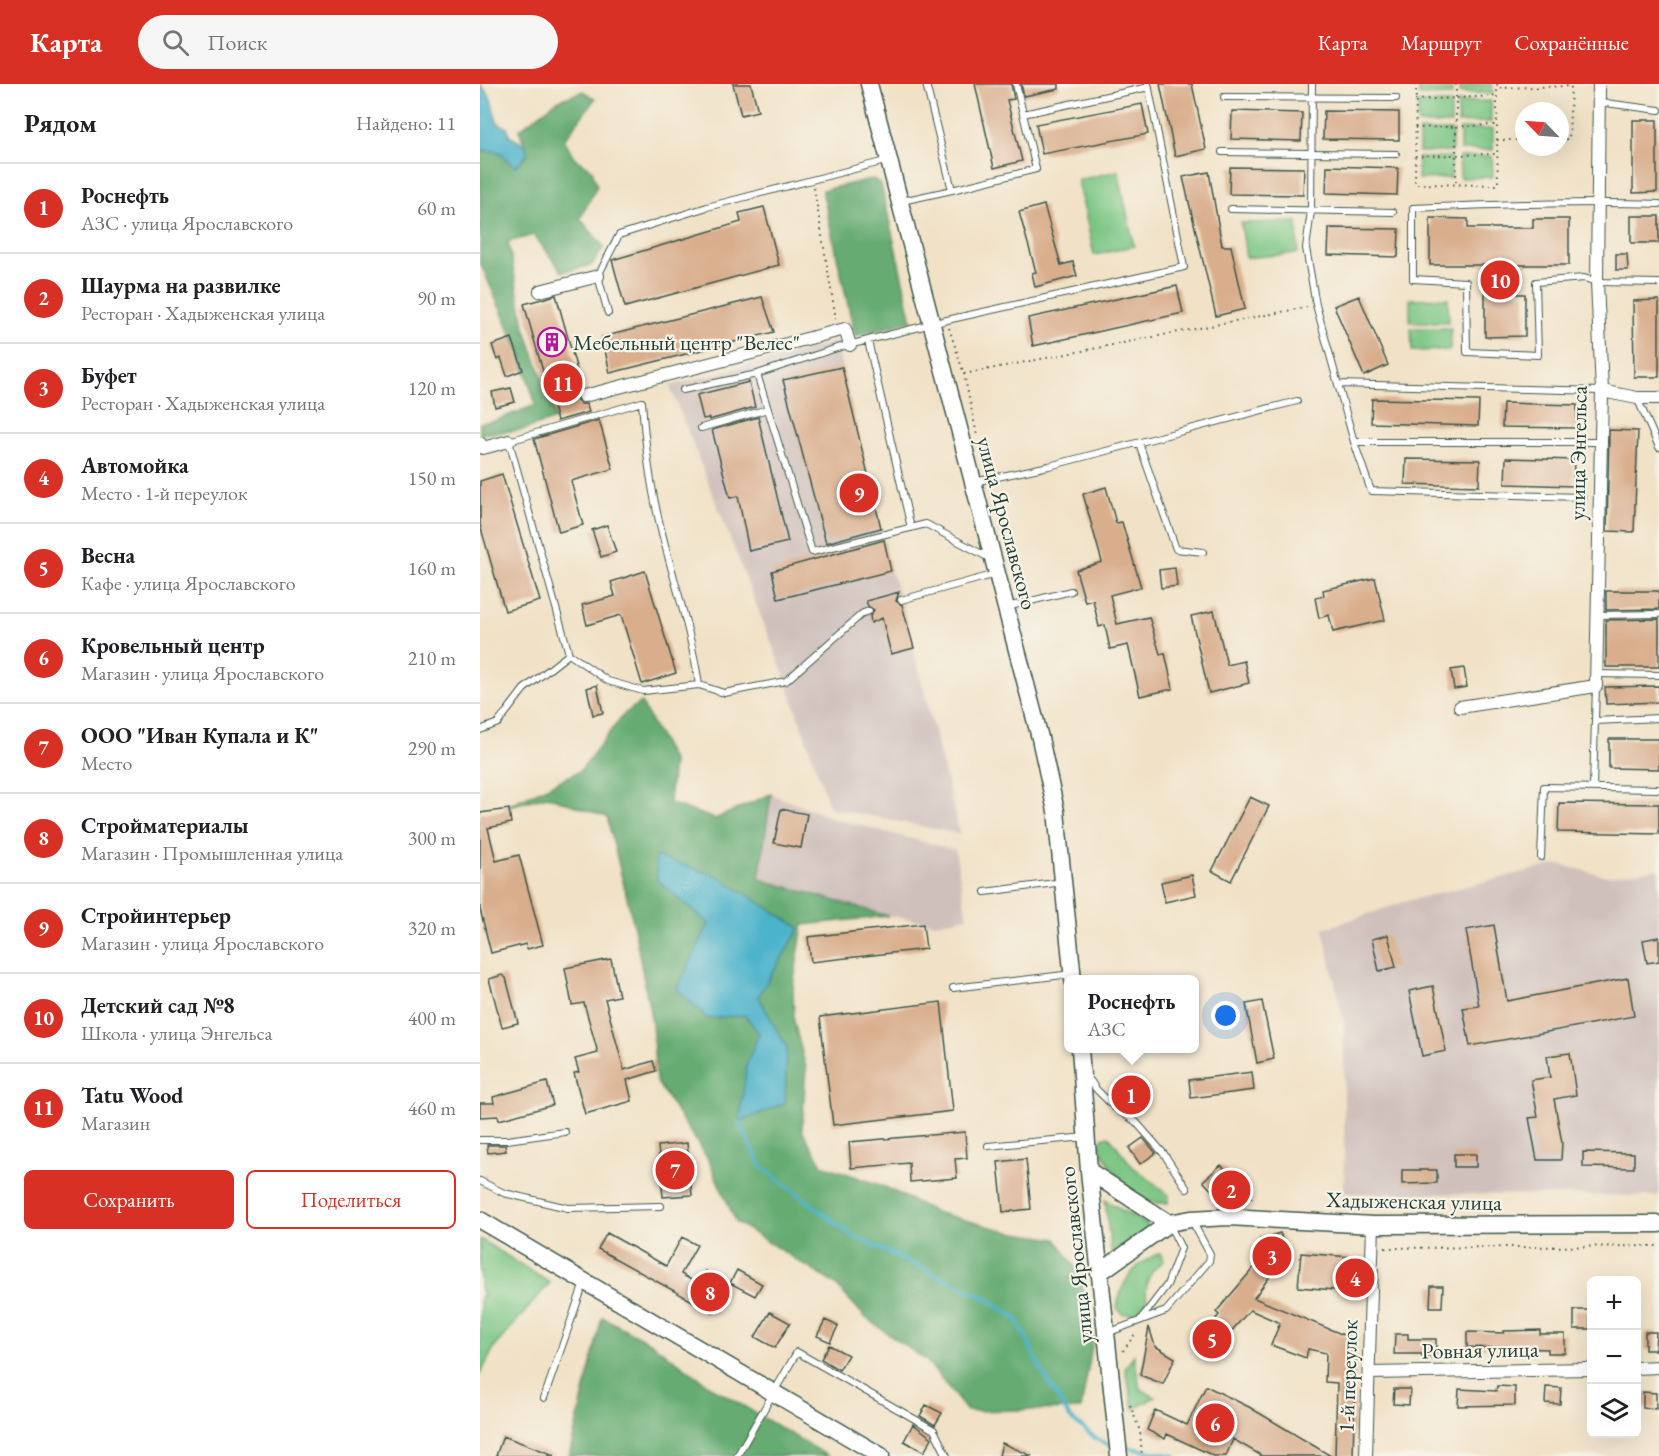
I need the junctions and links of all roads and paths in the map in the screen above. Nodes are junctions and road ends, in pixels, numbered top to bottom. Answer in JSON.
{"nodes":[{"id":1,"x":869,"y":84,"type":"edge"},
{"id":2,"x":926,"y":84,"type":"edge"},
{"id":3,"x":1016,"y":84,"type":"edge"},
{"id":4,"x":1312,"y":84,"type":"edge"},
{"id":5,"x":1416,"y":84,"type":"edge"},
{"id":6,"x":1456,"y":84,"type":"edge"},
{"id":7,"x":1599,"y":84,"type":"edge"},
{"id":8,"x":1148,"y":85,"type":"edge"},
{"id":9,"x":1497,"y":86,"type":"edge"},
{"id":10,"x":1497,"y":96,"type":"junction"},
{"id":11,"x":1224,"y":97,"type":"dead end"},
{"id":12,"x":1312,"y":97,"type":"junction"},
{"id":13,"x":1396,"y":98,"type":"dead end"},
{"id":14,"x":1456,"y":98,"type":"junction"},
{"id":15,"x":1415,"y":100,"type":"junction"},
{"id":16,"x":1598,"y":102,"type":"junction"},
{"id":17,"x":1659,"y":110,"type":"edge"},
{"id":18,"x":1023,"y":114,"type":"junction"},
{"id":19,"x":1497,"y":125,"type":"junction"},
{"id":20,"x":1456,"y":127,"type":"junction"},
{"id":21,"x":1415,"y":128,"type":"junction"},
{"id":22,"x":1497,"y":140,"type":"junction"},
{"id":23,"x":1515,"y":140,"type":"edge"},
{"id":24,"x":1569,"y":140,"type":"edge"},
{"id":25,"x":1222,"y":152,"type":"dead end"},
{"id":26,"x":1311,"y":153,"type":"junction"},
{"id":27,"x":1396,"y":154,"type":"dead end"},
{"id":28,"x":1497,"y":154,"type":"junction"},
{"id":29,"x":1456,"y":155,"type":"junction"},
{"id":30,"x":1415,"y":156,"type":"junction"},
{"id":31,"x":889,"y":160,"type":"junction"},
{"id":32,"x":812,"y":180,"type":"junction"},
{"id":33,"x":1456,"y":184,"type":"junction"},
{"id":34,"x":952,"y":190,"type":"junction"},
{"id":35,"x":900,"y":201,"type":"junction"},
{"id":36,"x":1597,"y":202,"type":"junction"},
{"id":37,"x":1659,"y":204,"type":"edge"},
{"id":38,"x":1231,"y":209,"type":"dead end"},
{"id":39,"x":1311,"y":211,"type":"junction"},
{"id":40,"x":1393,"y":212,"type":"dead end"},
{"id":41,"x":598,"y":276,"type":"junction"},
{"id":42,"x":1597,"y":282,"type":"junction"},
{"id":43,"x":1659,"y":283,"type":"edge"},
{"id":44,"x":540,"y":291,"type":"dead end"},
{"id":45,"x":1316,"y":305,"type":"junction"},
{"id":46,"x":608,"y":313,"type":"dead end"},
{"id":47,"x":932,"y":324,"type":"junction"},
{"id":48,"x":838,"y":330,"type":"junction"},
{"id":49,"x":868,"y":341,"type":"junction"},
{"id":50,"x":850,"y":345,"type":"junction"},
{"id":51,"x":757,"y":374,"type":"junction"},
{"id":52,"x":964,"y":374,"type":"dead end"},
{"id":53,"x":1338,"y":384,"type":"junction"},
{"id":54,"x":683,"y":390,"type":"dead end"},
{"id":55,"x":1602,"y":391,"type":"junction"},
{"id":56,"x":584,"y":396,"type":"dead end"},
{"id":57,"x":1637,"y":398,"type":"junction"},
{"id":58,"x":1659,"y":398,"type":"edge"},
{"id":59,"x":1297,"y":401,"type":"dead end"},
{"id":60,"x":768,"y":409,"type":"junction"},
{"id":61,"x":701,"y":428,"type":"dead end"},
{"id":62,"x":508,"y":441,"type":"junction"},
{"id":63,"x":1354,"y":442,"type":"junction"},
{"id":64,"x":1600,"y":442,"type":"junction"},
{"id":65,"x":480,"y":443,"type":"edge"},
{"id":66,"x":1139,"y":443,"type":"junction"},
{"id":67,"x":1659,"y":447,"type":"edge"},
{"id":68,"x":973,"y":482,"type":"junction"},
{"id":69,"x":1582,"y":497,"type":"dead end"},
{"id":70,"x":911,"y":528,"type":"junction"},
{"id":71,"x":1203,"y":552,"type":"dead end"},
{"id":72,"x":996,"y":567,"type":"junction"},
{"id":73,"x":1071,"y":591,"type":"dead end"},
{"id":74,"x":901,"y":600,"type":"dead end"},
{"id":75,"x":1006,"y":608,"type":"junction"},
{"id":76,"x":869,"y":611,"type":"dead end"},
{"id":77,"x":1659,"y":614,"type":"edge"},
{"id":78,"x":1595,"y":615,"type":"junction"},
{"id":79,"x":569,"y":654,"type":"junction"},
{"id":80,"x":1659,"y":675,"type":"edge"},
{"id":81,"x":1596,"y":680,"type":"junction"},
{"id":82,"x":699,"y":685,"type":"junction"},
{"id":83,"x":1460,"y":707,"type":"dead end"},
{"id":84,"x":1659,"y":717,"type":"edge"},
{"id":85,"x":1594,"y":721,"type":"junction"},
{"id":86,"x":480,"y":730,"type":"edge"},
{"id":87,"x":1593,"y":788,"type":"junction"},
{"id":88,"x":1659,"y":789,"type":"edge"},
{"id":89,"x":1541,"y":857,"type":"dead end"},
{"id":90,"x":1064,"y":882,"type":"junction"},
{"id":91,"x":985,"y":892,"type":"dead end"},
{"id":92,"x":1073,"y":975,"type":"edge"},
{"id":93,"x":1064,"y":978,"type":"edge"},
{"id":94,"x":953,"y":988,"type":"dead end"},
{"id":95,"x":1080,"y":1053,"type":"edge"},
{"id":96,"x":1082,"y":1068,"type":"junction"},
{"id":97,"x":565,"y":1132,"type":"dead end"},
{"id":98,"x":1086,"y":1137,"type":"junction"},
{"id":99,"x":480,"y":1140,"type":"edge"},
{"id":100,"x":988,"y":1146,"type":"dead end"},
{"id":101,"x":1089,"y":1172,"type":"junction"},
{"id":102,"x":480,"y":1181,"type":"edge"},
{"id":103,"x":1187,"y":1189,"type":"dead end"},
{"id":104,"x":661,"y":1206,"type":"dead end"},
{"id":105,"x":1191,"y":1219,"type":"junction"},
{"id":106,"x":480,"y":1220,"type":"edge"},
{"id":107,"x":1169,"y":1224,"type":"junction"},
{"id":108,"x":1659,"y":1224,"type":"edge"},
{"id":109,"x":1373,"y":1225,"type":"junction"},
{"id":110,"x":1659,"y":1246,"type":"edge"},
{"id":111,"x":1382,"y":1248,"type":"dead end"},
{"id":112,"x":1099,"y":1273,"type":"junction"},
{"id":113,"x":585,"y":1280,"type":"junction"},
{"id":114,"x":1140,"y":1320,"type":"junction"},
{"id":115,"x":1107,"y":1333,"type":"junction"},
{"id":116,"x":1119,"y":1357,"type":"dead end"},
{"id":117,"x":1659,"y":1367,"type":"edge"},
{"id":118,"x":1641,"y":1368,"type":"edge"},
{"id":119,"x":1587,"y":1369,"type":"edge"},
{"id":120,"x":1370,"y":1373,"type":"junction"},
{"id":121,"x":773,"y":1393,"type":"junction"},
{"id":122,"x":544,"y":1398,"type":"dead end"},
{"id":123,"x":1128,"y":1398,"type":"dead end"},
{"id":124,"x":736,"y":1456,"type":"edge"},
{"id":125,"x":881,"y":1456,"type":"edge"},
{"id":126,"x":947,"y":1456,"type":"edge"},
{"id":127,"x":1119,"y":1456,"type":"edge"},
{"id":128,"x":1142,"y":1456,"type":"edge"},
{"id":129,"x":1366,"y":1456,"type":"edge"}],
"edges":[{"from":1,"to":31,"type":"street","name":"улица Ярославского"},
{"from":2,"to":34,"type":"lane"},
{"from":3,"to":18,"type":"lane"},
{"from":4,"to":12,"type":"lane"},
{"from":5,"to":15,"type":"path"},
{"from":6,"to":14,"type":"path"},
{"from":7,"to":16,"type":"street","name":"улица Энгельса"},
{"from":8,"to":18,"type":"lane"},
{"from":8,"to":47,"type":"lane"},
{"from":9,"to":10,"type":"path"},
{"from":9,"to":24,"type":"path"},
{"from":10,"to":14,"type":"path"},
{"from":10,"to":19,"type":"path"},
{"from":11,"to":12,"type":"lane"},
{"from":12,"to":13,"type":"lane"},
{"from":12,"to":26,"type":"lane"},
{"from":14,"to":15,"type":"path"},
{"from":14,"to":20,"type":"path"},
{"from":15,"to":21,"type":"path"},
{"from":16,"to":17,"type":"lane"},
{"from":16,"to":36,"type":"street","name":"улица Энгельса"},
{"from":18,"to":34,"type":"lane"},
{"from":19,"to":20,"type":"path"},
{"from":19,"to":22,"type":"path"},
{"from":20,"to":21,"type":"path"},
{"from":20,"to":29,"type":"path"},
{"from":21,"to":30,"type":"path"},
{"from":22,"to":23,"type":"path"},
{"from":22,"to":28,"type":"path"},
{"from":25,"to":26,"type":"lane"},
{"from":26,"to":27,"type":"lane"},
{"from":26,"to":39,"type":"lane"},
{"from":28,"to":29,"type":"path"},
{"from":28,"to":33,"type":"path"},
{"from":29,"to":30,"type":"path"},
{"from":29,"to":33,"type":"path"},
{"from":30,"to":33,"type":"path"},
{"from":31,"to":32,"type":"lane"},
{"from":31,"to":35,"type":"street","name":"улица Ярославского"},
{"from":32,"to":41,"type":"lane"},
{"from":32,"to":48,"type":"path"},
{"from":34,"to":35,"type":"lane"},
{"from":35,"to":47,"type":"street","name":"улица Ярославского"},
{"from":36,"to":37,"type":"lane"},
{"from":36,"to":42,"type":"street","name":"улица Энгельса"},
{"from":36,"to":42,"type":"lane"},
{"from":38,"to":39,"type":"lane"},
{"from":39,"to":40,"type":"lane"},
{"from":39,"to":45,"type":"lane"},
{"from":41,"to":44,"type":"street"},
{"from":41,"to":46,"type":"lane"},
{"from":42,"to":43,"type":"lane"},
{"from":42,"to":55,"type":"street","name":"улица Энгельса"},
{"from":45,"to":52,"type":"path"},
{"from":45,"to":53,"type":"lane"},
{"from":47,"to":49,"type":"lane"},
{"from":47,"to":68,"type":"street","name":"улица Ярославского"},
{"from":48,"to":50,"type":"street"},
{"from":48,"to":56,"type":"street"},
{"from":49,"to":50,"type":"lane"},
{"from":49,"to":70,"type":"lane"},
{"from":50,"to":51,"type":"lane"},
{"from":51,"to":54,"type":"lane"},
{"from":51,"to":60,"type":"lane"},
{"from":53,"to":55,"type":"lane"},
{"from":53,"to":63,"type":"lane"},
{"from":55,"to":57,"type":"street"},
{"from":55,"to":64,"type":"street","name":"улица Энгельса"},
{"from":57,"to":58,"type":"street"},
{"from":57,"to":67,"type":"lane"},
{"from":59,"to":66,"type":"lane"},
{"from":60,"to":61,"type":"lane"},
{"from":60,"to":70,"type":"lane"},
{"from":62,"to":65,"type":"street"},
{"from":62,"to":79,"type":"lane"},
{"from":62,"to":82,"type":"lane"},
{"from":63,"to":64,"type":"lane"},
{"from":63,"to":69,"type":"lane"},
{"from":64,"to":78,"type":"street","name":"улица Энгельса"},
{"from":66,"to":68,"type":"lane"},
{"from":66,"to":71,"type":"lane"},
{"from":68,"to":72,"type":"street","name":"улица Ярославского"},
{"from":70,"to":72,"type":"lane"},
{"from":72,"to":74,"type":"lane"},
{"from":72,"to":75,"type":"street","name":"улица Ярославского"},
{"from":73,"to":75,"type":"lane"},
{"from":75,"to":90,"type":"street","name":"улица Ярославского"},
{"from":76,"to":82,"type":"lane"},
{"from":77,"to":78,"type":"lane"},
{"from":78,"to":81,"type":"street","name":"улица Энгельса"},
{"from":79,"to":82,"type":"lane"},
{"from":79,"to":86,"type":"lane"},
{"from":80,"to":81,"type":"lane"},
{"from":81,"to":83,"type":"street"},
{"from":81,"to":85,"type":"lane"},
{"from":84,"to":85,"type":"lane"},
{"from":85,"to":87,"type":"lane"},
{"from":87,"to":88,"type":"lane"},
{"from":87,"to":89,"type":"lane"},
{"from":90,"to":91,"type":"lane"},
{"from":90,"to":92,"type":"street","name":"улица Ярославского"},
{"from":93,"to":94,"type":"lane"},
{"from":95,"to":96,"type":"street","name":"улица Ярославского"},
{"from":96,"to":98,"type":"street","name":"улица Ярославского"},
{"from":96,"to":103,"type":"lane"},
{"from":97,"to":99,"type":"lane"},
{"from":98,"to":100,"type":"lane"},
{"from":98,"to":101,"type":"street","name":"улица Ярославского"},
{"from":101,"to":107,"type":"street"},
{"from":101,"to":112,"type":"street","name":"улица Ярославского"},
{"from":102,"to":104,"type":"lane"},
{"from":105,"to":107,"type":"street","name":"Хадыженская улица"},
{"from":105,"to":109,"type":"street","name":"Хадыженская улица"},
{"from":105,"to":114,"type":"lane"},
{"from":106,"to":113,"type":"street"},
{"from":107,"to":112,"type":"street","name":"Хадыженская улица"},
{"from":107,"to":114,"type":"lane"},
{"from":108,"to":109,"type":"street","name":"Хадыженская улица"},
{"from":109,"to":120,"type":"street","name":"1-й переулок"},
{"from":110,"to":111,"type":"path"},
{"from":112,"to":115,"type":"street","name":"улица Ярославского"},
{"from":113,"to":121,"type":"street"},
{"from":113,"to":122,"type":"lane"},
{"from":114,"to":115,"type":"lane"},
{"from":114,"to":116,"type":"path"},
{"from":115,"to":127,"type":"street","name":"улица Ярославского"},
{"from":117,"to":118,"type":"street"},
{"from":119,"to":120,"type":"street","name":"Ровная улица"},
{"from":120,"to":129,"type":"street","name":"1-й переулок"},
{"from":121,"to":124,"type":"lane"},
{"from":121,"to":125,"type":"street"},
{"from":121,"to":126,"type":"lane"},
{"from":123,"to":128,"type":"path"}]}
